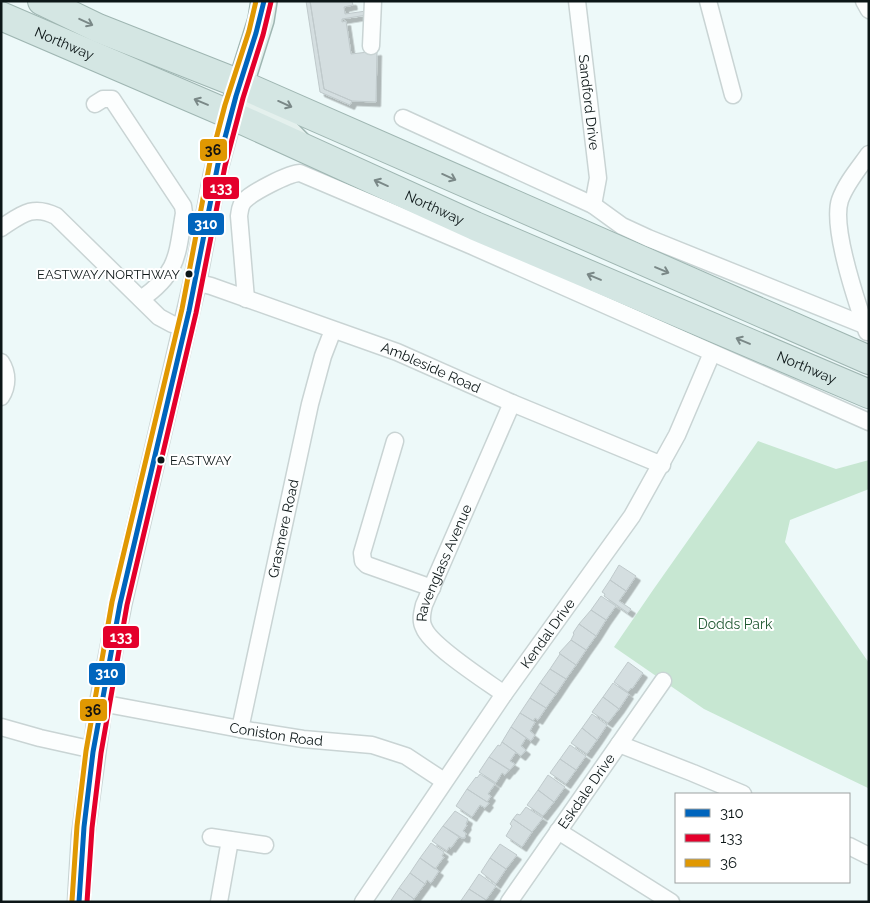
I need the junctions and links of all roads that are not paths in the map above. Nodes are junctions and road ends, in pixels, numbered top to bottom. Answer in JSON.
{"nodes":[{"id":1,"x":42,"y":1,"type":"edge"},
{"id":2,"x":264,"y":1,"type":"edge"},
{"id":3,"x":373,"y":1,"type":"edge"},
{"id":4,"x":577,"y":1,"type":"edge"},
{"id":5,"x":708,"y":1,"type":"edge"},
{"id":6,"x":864,"y":1,"type":"edge"},
{"id":7,"x":869,"y":10,"type":"edge"},
{"id":8,"x":1,"y":16,"type":"edge"},
{"id":9,"x":371,"y":46,"type":"dead end"},
{"id":10,"x":240,"y":84,"type":"junction"},
{"id":11,"x":733,"y":95,"type":"dead end"},
{"id":12,"x":95,"y":104,"type":"dead end"},
{"id":13,"x":230,"y":115,"type":"junction"},
{"id":14,"x":403,"y":118,"type":"dead end"},
{"id":15,"x":303,"y":148,"type":"junction"},
{"id":16,"x":869,"y":154,"type":"edge"},
{"id":17,"x":593,"y":205,"type":"junction"},
{"id":18,"x":1,"y":228,"type":"edge"},
{"id":19,"x":195,"y":282,"type":"junction"},
{"id":20,"x":141,"y":298,"type":"junction"},
{"id":21,"x":246,"y":299,"type":"junction"},
{"id":22,"x":736,"y":302,"type":"junction"},
{"id":23,"x":185,"y":326,"type":"junction"},
{"id":24,"x":332,"y":330,"type":"junction"},
{"id":25,"x":868,"y":330,"type":"edge"},
{"id":26,"x":712,"y":353,"type":"junction"},
{"id":27,"x":869,"y":360,"type":"edge"},
{"id":28,"x":1,"y":362,"type":"edge"},
{"id":29,"x":869,"y":381,"type":"edge"},
{"id":30,"x":869,"y":394,"type":"edge"},
{"id":31,"x":1,"y":397,"type":"edge"},
{"id":32,"x":512,"y":403,"type":"junction"},
{"id":33,"x":869,"y":422,"type":"edge"},
{"id":34,"x":395,"y":441,"type":"dead end"},
{"id":35,"x":662,"y":465,"type":"junction"},
{"id":36,"x":432,"y":588,"type":"junction"},
{"id":37,"x":663,"y":681,"type":"dead end"},
{"id":38,"x":504,"y":694,"type":"junction"},
{"id":39,"x":101,"y":703,"type":"junction"},
{"id":40,"x":1,"y":727,"type":"edge"},
{"id":41,"x":240,"y":729,"type":"junction"},
{"id":42,"x":619,"y":744,"type":"junction"},
{"id":43,"x":94,"y":750,"type":"junction"},
{"id":44,"x":444,"y":781,"type":"junction"},
{"id":45,"x":741,"y":793,"type":"edge"},
{"id":46,"x":558,"y":831,"type":"junction"},
{"id":47,"x":211,"y":837,"type":"dead end"},
{"id":48,"x":230,"y":840,"type":"junction"},
{"id":49,"x":265,"y":845,"type":"dead end"},
{"id":50,"x":850,"y":846,"type":"edge"},
{"id":51,"x":869,"y":856,"type":"edge"},
{"id":52,"x":79,"y":902,"type":"edge"},
{"id":53,"x":219,"y":902,"type":"edge"},
{"id":54,"x":363,"y":902,"type":"edge"},
{"id":55,"x":509,"y":902,"type":"edge"},
{"id":56,"x":671,"y":902,"type":"edge"}],
"edges":[{"from":1,"to":10,"type":"highway","name":"Northway","one_way":true},
{"from":2,"to":10,"type":"main road"},
{"from":3,"to":9,"type":"street"},
{"from":4,"to":17,"type":"street","name":"Sandford Drive"},
{"from":5,"to":11,"type":"street"},
{"from":6,"to":7,"type":"street"},
{"from":13,"to":8,"type":"highway","name":"Northway","one_way":true},
{"from":10,"to":13,"type":"main road"},
{"from":10,"to":15,"type":"main road"},
{"from":10,"to":22,"type":"highway","name":"Northway","one_way":true},
{"from":12,"to":20,"type":"street"},
{"from":13,"to":15,"type":"highway","name":"Northway"},
{"from":13,"to":19,"type":"street"},
{"from":14,"to":17,"type":"street"},
{"from":30,"to":15,"type":"highway","name":"Northway","one_way":true},
{"from":16,"to":25,"type":"street"},
{"from":17,"to":25,"type":"street"},
{"from":18,"to":20,"type":"street"},
{"from":19,"to":21,"type":"street","name":"Ambleside Road"},
{"from":19,"to":23,"type":"street"},
{"from":20,"to":23,"type":"street"},
{"from":21,"to":24,"type":"street","name":"Ambleside Road"},
{"from":21,"to":26,"type":"street","name":"Northway"},
{"from":22,"to":27,"type":"highway","name":"Northway"},
{"from":22,"to":29,"type":"highway"},
{"from":23,"to":39,"type":"street"},
{"from":24,"to":32,"type":"street","name":"Ambleside Road"},
{"from":24,"to":41,"type":"street","name":"Grasmere Road"},
{"from":26,"to":33,"type":"street","name":"Northway"},
{"from":26,"to":35,"type":"street","name":"Kendal Drive"},
{"from":28,"to":31,"type":"street"},
{"from":32,"to":35,"type":"street","name":"Ambleside Road"},
{"from":32,"to":36,"type":"street","name":"Ravenglass Avenue"},
{"from":34,"to":36,"type":"street"},
{"from":35,"to":38,"type":"street","name":"Kendal Drive"},
{"from":36,"to":38,"type":"street","name":"Ravenglass Avenue"},
{"from":37,"to":42,"type":"street","name":"Eskdale Drive"},
{"from":38,"to":44,"type":"street","name":"Kendal Drive"},
{"from":39,"to":41,"type":"street","name":"Coniston Road"},
{"from":39,"to":43,"type":"street"},
{"from":40,"to":43,"type":"street"},
{"from":41,"to":44,"type":"street","name":"Coniston Road"},
{"from":42,"to":45,"type":"street"},
{"from":42,"to":46,"type":"street","name":"Eskdale Drive"},
{"from":43,"to":52,"type":"street"},
{"from":44,"to":54,"type":"street","name":"Kendal Drive"},
{"from":46,"to":55,"type":"street","name":"Eskdale Drive"},
{"from":46,"to":56,"type":"street"},
{"from":47,"to":48,"type":"street"},
{"from":48,"to":49,"type":"street"},
{"from":48,"to":53,"type":"street"},
{"from":50,"to":51,"type":"street"}]}
